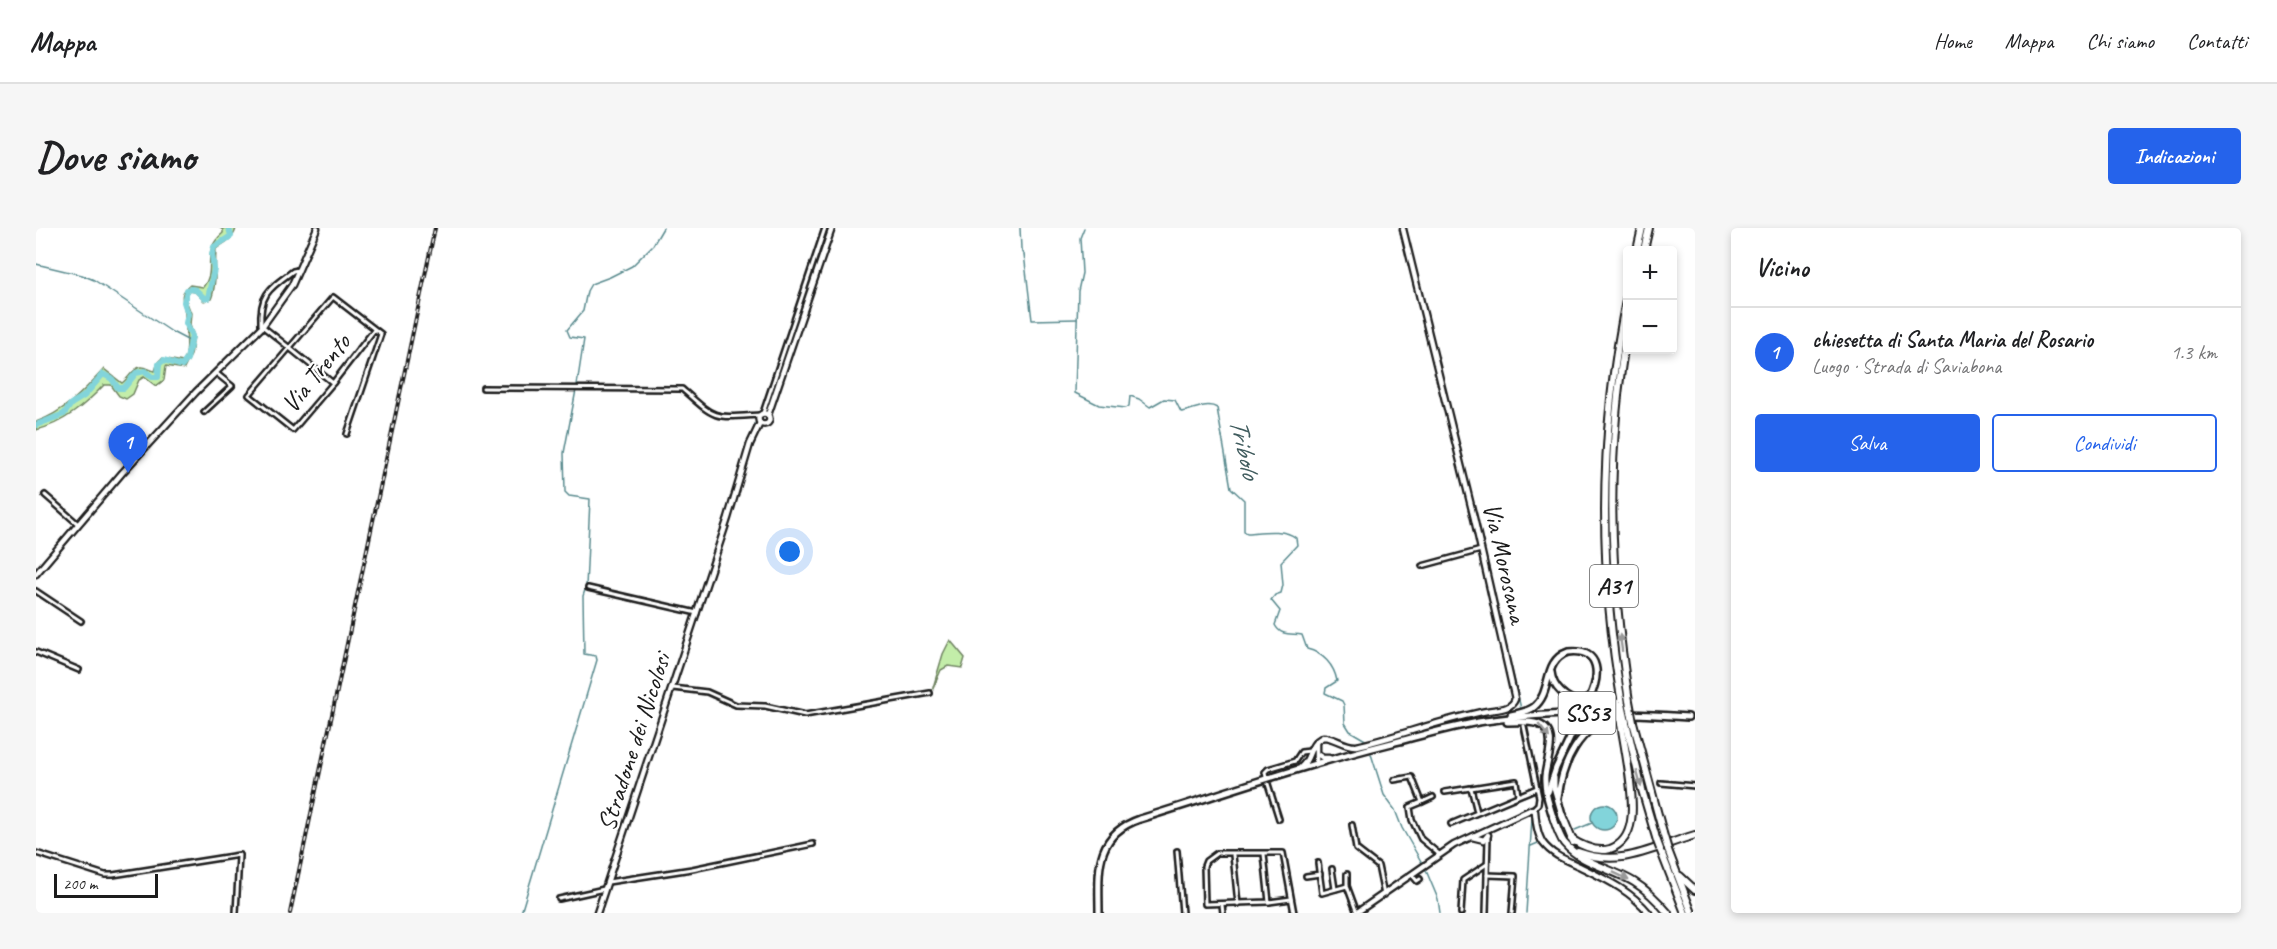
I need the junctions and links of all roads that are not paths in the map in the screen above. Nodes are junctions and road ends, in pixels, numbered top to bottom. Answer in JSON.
{"nodes":[{"id":1,"x":317,"y":228,"type":"edge"},
{"id":2,"x":825,"y":228,"type":"edge"},
{"id":3,"x":832,"y":228,"type":"edge"},
{"id":4,"x":1402,"y":228,"type":"edge"},
{"id":5,"x":1642,"y":228,"type":"edge"},
{"id":6,"x":1649,"y":228,"type":"edge"},
{"id":7,"x":1637,"y":246,"type":"edge"},
{"id":8,"x":1645,"y":246,"type":"edge"},
{"id":9,"x":299,"y":270,"type":"junction"},
{"id":10,"x":1626,"y":300,"type":"edge"},
{"id":11,"x":262,"y":327,"type":"junction"},
{"id":12,"x":374,"y":330,"type":"junction"},
{"id":13,"x":290,"y":348,"type":"junction"},
{"id":14,"x":1623,"y":353,"type":"edge"},
{"id":15,"x":215,"y":371,"type":"junction"},
{"id":16,"x":333,"y":383,"type":"junction"},
{"id":17,"x":483,"y":388,"type":"dead end"},
{"id":18,"x":204,"y":412,"type":"dead end"},
{"id":19,"x":764,"y":414,"type":"junction"},
{"id":20,"x":760,"y":423,"type":"junction"},
{"id":21,"x":347,"y":434,"type":"dead end"},
{"id":22,"x":45,"y":495,"type":"dead end"},
{"id":23,"x":79,"y":524,"type":"junction"},
{"id":24,"x":1482,"y":550,"type":"junction"},
{"id":25,"x":1422,"y":566,"type":"dead end"},
{"id":26,"x":36,"y":574,"type":"edge"},
{"id":27,"x":588,"y":588,"type":"dead end"},
{"id":28,"x":36,"y":591,"type":"edge"},
{"id":29,"x":697,"y":613,"type":"junction"},
{"id":30,"x":81,"y":621,"type":"dead end"},
{"id":31,"x":36,"y":652,"type":"edge"},
{"id":32,"x":1551,"y":667,"type":"junction"},
{"id":33,"x":80,"y":670,"type":"dead end"},
{"id":34,"x":673,"y":688,"type":"junction"},
{"id":35,"x":930,"y":693,"type":"dead end"},
{"id":36,"x":1587,"y":703,"type":"junction"},
{"id":37,"x":1614,"y":709,"type":"dead end"},
{"id":38,"x":1634,"y":710,"type":"dead end"},
{"id":39,"x":1616,"y":717,"type":"dead end"},
{"id":40,"x":1692,"y":718,"type":"edge"},
{"id":41,"x":1486,"y":721,"type":"junction"},
{"id":42,"x":1629,"y":721,"type":"junction"},
{"id":43,"x":1469,"y":724,"type":"junction"},
{"id":44,"x":1524,"y":726,"type":"dead end"},
{"id":45,"x":1316,"y":742,"type":"junction"},
{"id":46,"x":1394,"y":742,"type":"junction"},
{"id":47,"x":1370,"y":748,"type":"junction"},
{"id":48,"x":1309,"y":754,"type":"junction"},
{"id":49,"x":1317,"y":754,"type":"junction"},
{"id":50,"x":1353,"y":756,"type":"junction"},
{"id":51,"x":1316,"y":764,"type":"junction"},
{"id":52,"x":1554,"y":774,"type":"junction"},
{"id":53,"x":1270,"y":780,"type":"junction"},
{"id":54,"x":1394,"y":780,"type":"dead end"},
{"id":55,"x":1661,"y":783,"type":"dead end"},
{"id":56,"x":1695,"y":786,"type":"edge"},
{"id":57,"x":1471,"y":788,"type":"junction"},
{"id":58,"x":1537,"y":788,"type":"junction"},
{"id":59,"x":1445,"y":792,"type":"dead end"},
{"id":60,"x":1518,"y":795,"type":"junction"},
{"id":61,"x":1547,"y":795,"type":"junction"},
{"id":62,"x":1433,"y":797,"type":"dead end"},
{"id":63,"x":1558,"y":798,"type":"junction"},
{"id":64,"x":1422,"y":802,"type":"junction"},
{"id":65,"x":1533,"y":809,"type":"junction"},
{"id":66,"x":1477,"y":812,"type":"junction"},
{"id":67,"x":1562,"y":815,"type":"joint"},
{"id":68,"x":1553,"y":818,"type":"joint"},
{"id":69,"x":1279,"y":819,"type":"dead end"},
{"id":70,"x":1451,"y":824,"type":"dead end"},
{"id":71,"x":1352,"y":825,"type":"dead end"},
{"id":72,"x":1695,"y":835,"type":"edge"},
{"id":73,"x":1484,"y":836,"type":"junction"},
{"id":74,"x":1570,"y":839,"type":"junction"},
{"id":75,"x":813,"y":844,"type":"dead end"},
{"id":76,"x":1569,"y":848,"type":"junction"},
{"id":77,"x":1177,"y":851,"type":"dead end"},
{"id":78,"x":36,"y":853,"type":"edge"},
{"id":79,"x":1669,"y":853,"type":"junction"},
{"id":80,"x":1233,"y":854,"type":"junction"},
{"id":81,"x":1264,"y":854,"type":"junction"},
{"id":82,"x":1439,"y":854,"type":"junction"},
{"id":83,"x":1602,"y":858,"type":"junction"},
{"id":84,"x":1318,"y":863,"type":"dead end"},
{"id":85,"x":1487,"y":864,"type":"junction"},
{"id":86,"x":1332,"y":869,"type":"dead end"},
{"id":87,"x":1320,"y":874,"type":"junction"},
{"id":88,"x":1347,"y":874,"type":"dead end"},
{"id":89,"x":1412,"y":875,"type":"junction"},
{"id":90,"x":1487,"y":875,"type":"junction"},
{"id":91,"x":1306,"y":876,"type":"dead end"},
{"id":92,"x":608,"y":882,"type":"junction"},
{"id":93,"x":1421,"y":885,"type":"dead end"},
{"id":94,"x":1347,"y":886,"type":"junction"},
{"id":95,"x":606,"y":889,"type":"junction"},
{"id":96,"x":1335,"y":889,"type":"junction"},
{"id":97,"x":1695,"y":890,"type":"edge"},
{"id":98,"x":1384,"y":895,"type":"junction"},
{"id":99,"x":559,"y":899,"type":"dead end"},
{"id":100,"x":1291,"y":899,"type":"junction"},
{"id":101,"x":1269,"y":903,"type":"junction"},
{"id":102,"x":1238,"y":904,"type":"junction"},
{"id":103,"x":1222,"y":905,"type":"junction"},
{"id":104,"x":236,"y":912,"type":"edge"},
{"id":105,"x":597,"y":913,"type":"edge"},
{"id":106,"x":1099,"y":913,"type":"edge"},
{"id":107,"x":1182,"y":913,"type":"edge"},
{"id":108,"x":1223,"y":913,"type":"edge"},
{"id":109,"x":1293,"y":913,"type":"edge"},
{"id":110,"x":1356,"y":913,"type":"edge"},
{"id":111,"x":1461,"y":913,"type":"edge"},
{"id":112,"x":1486,"y":913,"type":"edge"},
{"id":113,"x":1512,"y":913,"type":"edge"},
{"id":114,"x":1649,"y":913,"type":"edge"},
{"id":115,"x":1668,"y":913,"type":"edge"},
{"id":116,"x":1685,"y":913,"type":"edge"},
{"id":117,"x":1692,"y":913,"type":"edge"}],
"edges":[{"from":1,"to":9,"type":"street"},
{"from":2,"to":19,"type":"street","name":"Stradone dei Nicolosi"},
{"from":3,"to":19,"type":"street","name":"Stradone dei Nicolosi"},
{"from":4,"to":24,"type":"street","name":"Via Morosana"},
{"from":5,"to":7,"type":"highway"},
{"from":6,"to":8,"type":"highway"},
{"from":9,"to":11,"type":"street"},
{"from":9,"to":11,"type":"street"},
{"from":10,"to":42,"type":"highway","number":"A31","bridge":true},
{"from":11,"to":13,"type":"street"},
{"from":11,"to":15,"type":"street"},
{"from":12,"to":13,"type":"street"},
{"from":12,"to":16,"type":"street","name":"Via Trento"},
{"from":12,"to":21,"type":"street"},
{"from":13,"to":16,"type":"street"},
{"from":13,"to":16,"type":"street","name":"Via Trento"},
{"from":42,"to":14,"type":"highway","number":"A31","one_way":true,"bridge":true},
{"from":15,"to":18,"type":"street"},
{"from":15,"to":23,"type":"street"},
{"from":17,"to":19,"type":"street"},
{"from":19,"to":20,"type":"street","name":"Stradone dei Nicolosi"},
{"from":19,"to":20,"type":"street","name":"Stradone dei Nicolosi"},
{"from":20,"to":29,"type":"street","name":"Stradone dei Nicolosi"},
{"from":22,"to":23,"type":"street"},
{"from":23,"to":26,"type":"street"},
{"from":24,"to":25,"type":"street"},
{"from":24,"to":45,"type":"street","name":"Via Morosana"},
{"from":27,"to":29,"type":"street"},
{"from":28,"to":30,"type":"street"},
{"from":29,"to":34,"type":"street","name":"Stradone dei Nicolosi"},
{"from":31,"to":33,"type":"street"},
{"from":32,"to":36,"type":"main road"},
{"from":32,"to":36,"type":"main road"},
{"from":32,"to":41,"type":"main road"},
{"from":34,"to":35,"type":"street"},
{"from":34,"to":92,"type":"street","name":"Stradone dei Nicolosi"},
{"from":36,"to":37,"type":"main road"},
{"from":36,"to":52,"type":"main road","bridge":true},
{"from":38,"to":40,"type":"main road"},
{"from":39,"to":63,"type":"main road"},
{"from":40,"to":41,"type":"main road","number":"SS53"},
{"from":40,"to":42,"type":"main road"},
{"from":41,"to":43,"type":"main road","number":"SS53"},
{"from":42,"to":74,"type":"highway","number":"A31"},
{"from":42,"to":79,"type":"highway","number":"A31","bridge":true},
{"from":42,"to":116,"type":"highway","number":"A31","one_way":true,"bridge":true},
{"from":43,"to":46,"type":"main road","number":"SS53"},
{"from":43,"to":61,"type":"main road","one_way":true},
{"from":44,"to":58,"type":"street"},
{"from":45,"to":48,"type":"street"},
{"from":45,"to":49,"type":"street"},
{"from":46,"to":47,"type":"main road","number":"SS53"},
{"from":46,"to":50,"type":"main road"},
{"from":47,"to":49,"type":"street"},
{"from":47,"to":51,"type":"main road","number":"SS53"},
{"from":48,"to":49,"type":"street"},
{"from":48,"to":51,"type":"street"},
{"from":48,"to":53,"type":"street"},
{"from":48,"to":53,"type":"street"},
{"from":49,"to":51,"type":"street"},
{"from":50,"to":51,"type":"street"},
{"from":50,"to":53,"type":"main road"},
{"from":51,"to":53,"type":"main road","number":"SS53"},
{"from":52,"to":61,"type":"main road"},
{"from":52,"to":63,"type":"main road"},
{"from":53,"to":69,"type":"street"},
{"from":53,"to":106,"type":"main road"},
{"from":54,"to":64,"type":"street"},
{"from":55,"to":56,"type":"street"},
{"from":57,"to":59,"type":"street"},
{"from":57,"to":60,"type":"street"},
{"from":57,"to":66,"type":"street"},
{"from":58,"to":60,"type":"street"},
{"from":58,"to":65,"type":"street"},
{"from":60,"to":66,"type":"street"},
{"from":61,"to":68,"type":"main road"},
{"from":62,"to":64,"type":"street"},
{"from":63,"to":67,"type":"main road"},
{"from":64,"to":82,"type":"street"},
{"from":65,"to":73,"type":"street"},
{"from":65,"to":114,"type":"street"},
{"from":66,"to":70,"type":"street"},
{"from":67,"to":74,"type":"highway"},
{"from":68,"to":76,"type":"highway"},
{"from":71,"to":98,"type":"street"},
{"from":72,"to":83,"type":"highway"},
{"from":73,"to":82,"type":"street"},
{"from":73,"to":85,"type":"street"},
{"from":74,"to":83,"type":"highway"},
{"from":75,"to":92,"type":"street"},
{"from":76,"to":83,"type":"highway"},
{"from":76,"to":115,"type":"highway","one_way":true},
{"from":77,"to":107,"type":"street"},
{"from":78,"to":104,"type":"street"},
{"from":79,"to":97,"type":"highway","number":"A31"},
{"from":79,"to":117,"type":"highway","number":"A31"},
{"from":80,"to":81,"type":"street"},
{"from":80,"to":102,"type":"street"},
{"from":80,"to":103,"type":"street"},
{"from":81,"to":100,"type":"street"},
{"from":81,"to":101,"type":"street"},
{"from":82,"to":89,"type":"street"},
{"from":84,"to":87,"type":"street"},
{"from":85,"to":90,"type":"street"},
{"from":85,"to":111,"type":"street"},
{"from":86,"to":96,"type":"street"},
{"from":87,"to":91,"type":"street"},
{"from":87,"to":96,"type":"street"},
{"from":88,"to":94,"type":"street"},
{"from":89,"to":93,"type":"street"},
{"from":89,"to":98,"type":"street"},
{"from":90,"to":112,"type":"street"},
{"from":90,"to":113,"type":"street"},
{"from":92,"to":95,"type":"street","name":"Stradone dei Nicolosi"},
{"from":94,"to":96,"type":"street"},
{"from":94,"to":110,"type":"street"},
{"from":95,"to":99,"type":"street"},
{"from":95,"to":105,"type":"street","name":"Stradone dei Nicolosi"},
{"from":98,"to":110,"type":"street"},
{"from":100,"to":101,"type":"street"},
{"from":100,"to":109,"type":"street"},
{"from":101,"to":102,"type":"street"},
{"from":102,"to":103,"type":"street"},
{"from":103,"to":108,"type":"street"}]}
